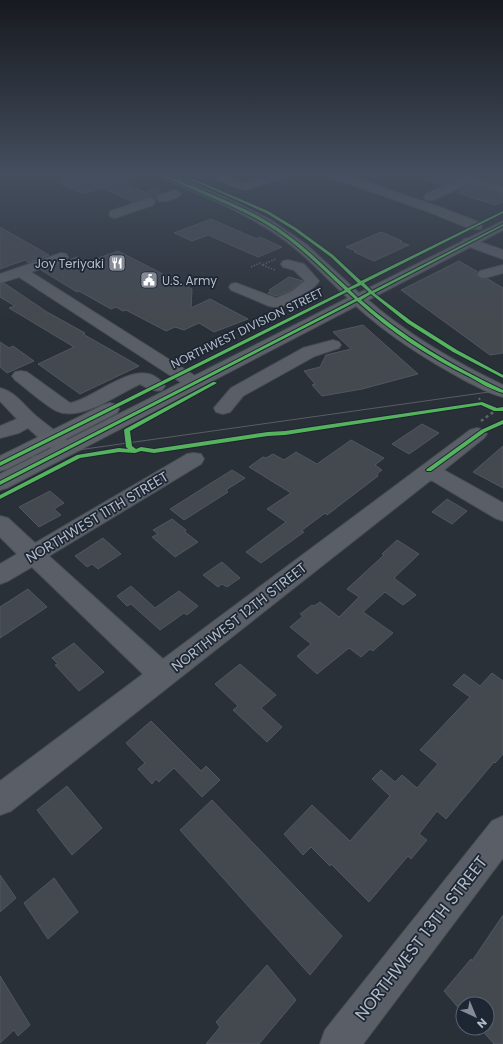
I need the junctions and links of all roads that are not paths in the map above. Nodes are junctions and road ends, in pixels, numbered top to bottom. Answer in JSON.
{"nodes":[{"id":1,"x":266,"y":224,"type":"edge"},
{"id":2,"x":287,"y":224,"type":"edge"},
{"id":3,"x":470,"y":224,"type":"edge"},
{"id":4,"x":480,"y":224,"type":"edge"},
{"id":5,"x":503,"y":225,"type":"edge"},
{"id":6,"x":476,"y":226,"type":"junction"},
{"id":7,"x":469,"y":242,"type":"junction"},
{"id":8,"x":503,"y":255,"type":"edge"},
{"id":9,"x":61,"y":257,"type":"dead end"},
{"id":10,"x":288,"y":264,"type":"dead end"},
{"id":11,"x":503,"y":268,"type":"edge"},
{"id":12,"x":21,"y":272,"type":"junction"},
{"id":13,"x":485,"y":274,"type":"dead end"},
{"id":14,"x":0,"y":279,"type":"edge"},
{"id":15,"x":236,"y":287,"type":"dead end"},
{"id":16,"x":360,"y":292,"type":"junction"},
{"id":17,"x":332,"y":345,"type":"dead end"},
{"id":18,"x":21,"y":376,"type":"dead end"},
{"id":19,"x":503,"y":377,"type":"edge"},
{"id":20,"x":187,"y":378,"type":"junction"},
{"id":21,"x":156,"y":386,"type":"junction"},
{"id":22,"x":37,"y":388,"type":"junction"},
{"id":23,"x":503,"y":392,"type":"edge"},
{"id":24,"x":5,"y":397,"type":"edge"},
{"id":25,"x":223,"y":408,"type":"dead end"},
{"id":26,"x":29,"y":420,"type":"junction"},
{"id":27,"x":0,"y":432,"type":"edge"},
{"id":28,"x":477,"y":434,"type":"dead end"},
{"id":29,"x":59,"y":444,"type":"junction"},
{"id":30,"x":194,"y":459,"type":"dead end"},
{"id":31,"x":0,"y":464,"type":"edge"},
{"id":32,"x":429,"y":470,"type":"junction"},
{"id":33,"x":0,"y":483,"type":"edge"},
{"id":34,"x":503,"y":513,"type":"edge"},
{"id":35,"x":0,"y":524,"type":"edge"},
{"id":36,"x":33,"y":556,"type":"junction"},
{"id":37,"x":0,"y":575,"type":"edge"},
{"id":38,"x":163,"y":676,"type":"junction"},
{"id":39,"x":0,"y":800,"type":"edge"},
{"id":40,"x":503,"y":832,"type":"edge"},
{"id":41,"x":339,"y":1044,"type":"edge"}],
"edges":[{"from":1,"to":16,"type":"main road"},
{"from":2,"to":16,"type":"main road"},
{"from":3,"to":6,"type":"street"},
{"from":4,"to":6,"type":"main road","name":"NORTHWEST DIVISION STREET"},
{"from":5,"to":7,"type":"main road","name":"NORTHWEST DIVISION STREET"},
{"from":6,"to":16,"type":"main road","name":"NORTHWEST DIVISION STREET"},
{"from":7,"to":8,"type":"street"},
{"from":7,"to":16,"type":"main road","name":"NORTHWEST DIVISION STREET"},
{"from":9,"to":12,"type":"street"},
{"from":10,"to":15,"type":"street"},
{"from":11,"to":13,"type":"street"},
{"from":12,"to":14,"type":"street"},
{"from":12,"to":20,"type":"street"},
{"from":16,"to":19,"type":"main road"},
{"from":16,"to":20,"type":"main road","name":"NORTHWEST DIVISION STREET"},
{"from":16,"to":23,"type":"main road"},
{"from":17,"to":25,"type":"street"},
{"from":18,"to":22,"type":"street"},
{"from":20,"to":21,"type":"main road","name":"NORTHWEST DIVISION STREET"},
{"from":20,"to":29,"type":"main road","name":"NORTHWEST DIVISION STREET"},
{"from":21,"to":22,"type":"street"},
{"from":21,"to":29,"type":"main road","name":"NORTHWEST DIVISION STREET"},
{"from":22,"to":24,"type":"street"},
{"from":24,"to":26,"type":"street"},
{"from":26,"to":27,"type":"street"},
{"from":26,"to":29,"type":"street"},
{"from":28,"to":32,"type":"street","name":"NORTHWEST 12TH STREET"},
{"from":29,"to":31,"type":"main road","name":"NORTHWEST DIVISION STREET"},
{"from":29,"to":33,"type":"main road","name":"NORTHWEST DIVISION STREET"},
{"from":30,"to":36,"type":"street","name":"NORTHWEST 11TH STREET"},
{"from":32,"to":34,"type":"street"},
{"from":32,"to":38,"type":"street","name":"NORTHWEST 12TH STREET"},
{"from":35,"to":36,"type":"street"},
{"from":36,"to":37,"type":"street","name":"NORTHWEST 11TH STREET"},
{"from":36,"to":38,"type":"street"},
{"from":38,"to":39,"type":"street","name":"NORTHWEST 12TH STREET"},
{"from":40,"to":41,"type":"street","name":"NORTHWEST 13TH STREET"}]}
